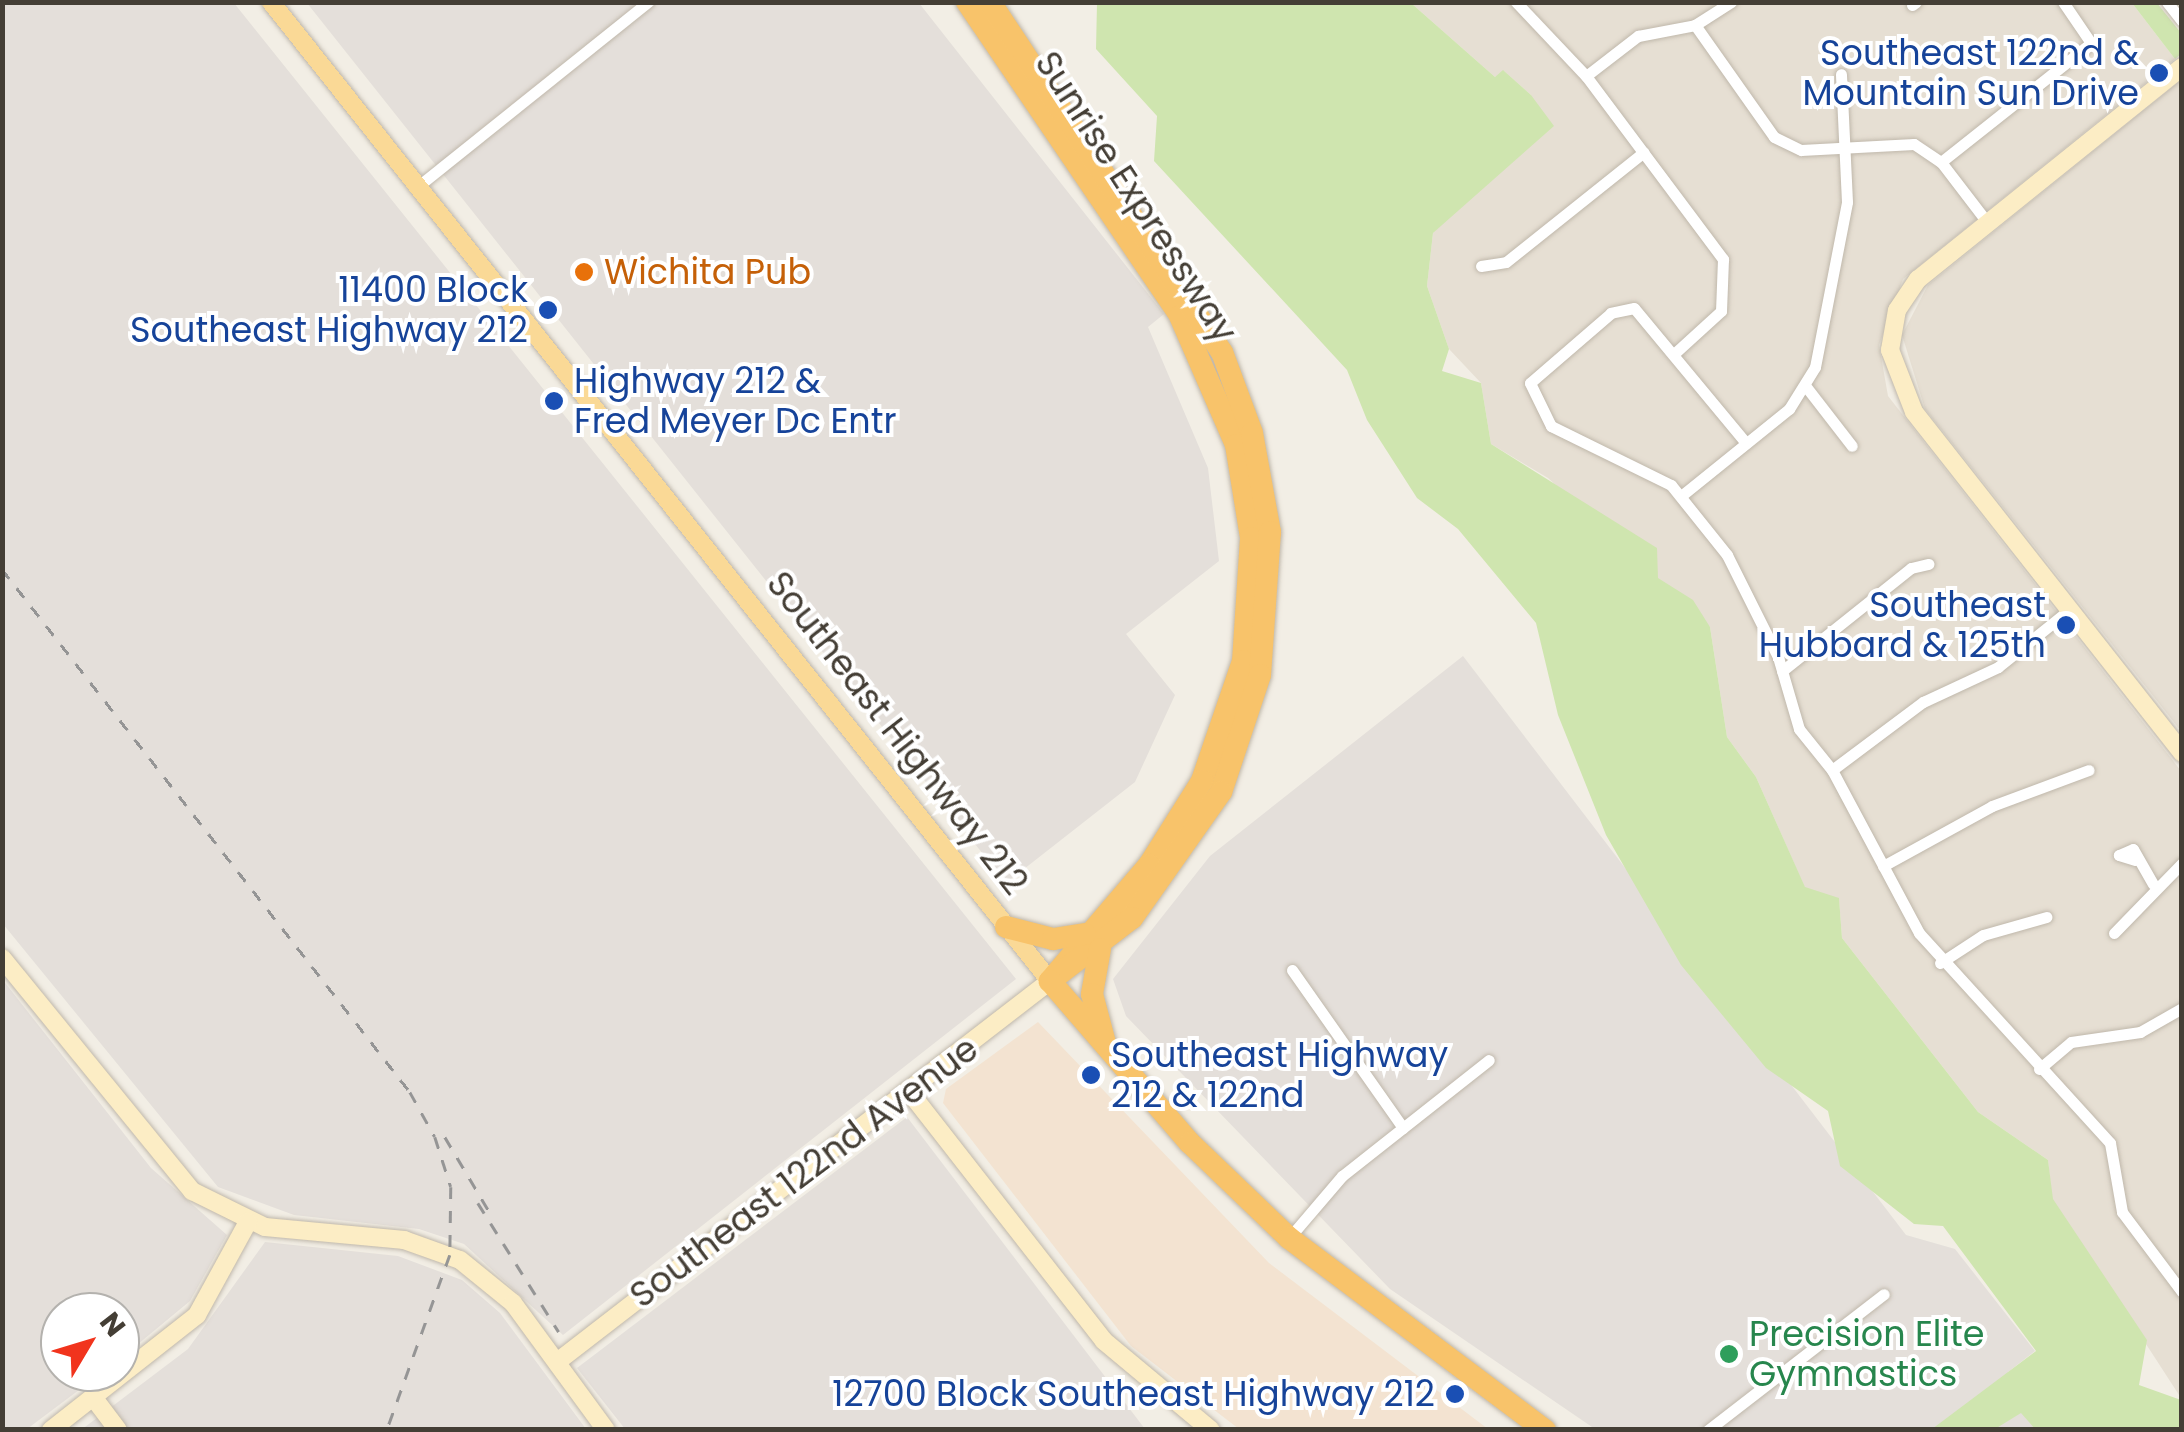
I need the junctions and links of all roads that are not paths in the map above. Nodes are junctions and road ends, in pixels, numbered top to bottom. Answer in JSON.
{"nodes":[{"id":1,"x":271,"y":2,"type":"edge"},
{"id":2,"x":648,"y":2,"type":"edge"},
{"id":3,"x":967,"y":2,"type":"edge"},
{"id":4,"x":990,"y":2,"type":"edge"},
{"id":5,"x":1516,"y":2,"type":"edge"},
{"id":6,"x":1730,"y":2,"type":"edge"},
{"id":7,"x":2064,"y":2,"type":"edge"},
{"id":8,"x":2167,"y":2,"type":"edge"},
{"id":9,"x":2182,"y":21,"type":"edge"},
{"id":10,"x":1695,"y":26,"type":"junction"},
{"id":11,"x":2182,"y":67,"type":"edge"},
{"id":12,"x":1841,"y":74,"type":"dead end"},
{"id":13,"x":1586,"y":76,"type":"junction"},
{"id":14,"x":1847,"y":146,"type":"junction"},
{"id":15,"x":1644,"y":152,"type":"junction"},
{"id":16,"x":1941,"y":162,"type":"junction"},
{"id":17,"x":418,"y":187,"type":"junction"},
{"id":18,"x":1988,"y":222,"type":"junction"},
{"id":19,"x":1481,"y":266,"type":"dead end"},
{"id":20,"x":1676,"y":353,"type":"junction"},
{"id":21,"x":1806,"y":388,"type":"junction"},
{"id":22,"x":1746,"y":443,"type":"junction"},
{"id":23,"x":1852,"y":446,"type":"dead end"},
{"id":24,"x":1681,"y":496,"type":"junction"},
{"id":25,"x":1929,"y":564,"type":"dead end"},
{"id":26,"x":2070,"y":610,"type":"junction"},
{"id":27,"x":1782,"y":670,"type":"junction"},
{"id":28,"x":2182,"y":752,"type":"edge"},
{"id":29,"x":1832,"y":770,"type":"junction"},
{"id":30,"x":2088,"y":770,"type":"dead end"},
{"id":31,"x":2135,"y":860,"type":"dead end"},
{"id":32,"x":2182,"y":863,"type":"edge"},
{"id":33,"x":1883,"y":866,"type":"junction"},
{"id":34,"x":2154,"y":884,"type":"junction"},
{"id":35,"x":2046,"y":917,"type":"dead end"},
{"id":36,"x":1006,"y":926,"type":"junction"},
{"id":37,"x":2114,"y":933,"type":"dead end"},
{"id":38,"x":1092,"y":942,"type":"junction"},
{"id":39,"x":2,"y":958,"type":"edge"},
{"id":40,"x":1940,"y":962,"type":"junction"},
{"id":41,"x":1292,"y":970,"type":"dead end"},
{"id":42,"x":1050,"y":981,"type":"junction"},
{"id":43,"x":2182,"y":1008,"type":"edge"},
{"id":44,"x":1108,"y":1051,"type":"junction"},
{"id":45,"x":1489,"y":1060,"type":"dead end"},
{"id":46,"x":2039,"y":1068,"type":"junction"},
{"id":47,"x":908,"y":1090,"type":"junction"},
{"id":48,"x":1403,"y":1128,"type":"junction"},
{"id":49,"x":248,"y":1222,"type":"junction"},
{"id":50,"x":1289,"y":1238,"type":"junction"},
{"id":51,"x":2182,"y":1292,"type":"edge"},
{"id":52,"x":1884,"y":1294,"type":"dead end"},
{"id":53,"x":556,"y":1362,"type":"junction"},
{"id":54,"x":94,"y":1397,"type":"junction"},
{"id":55,"x":51,"y":1430,"type":"edge"},
{"id":56,"x":118,"y":1430,"type":"edge"},
{"id":57,"x":606,"y":1430,"type":"edge"},
{"id":58,"x":1211,"y":1430,"type":"edge"},
{"id":59,"x":1545,"y":1430,"type":"edge"},
{"id":60,"x":1708,"y":1430,"type":"edge"}],
"edges":[{"from":1,"to":17,"type":"main road","name":"Southeast Highway 212"},
{"from":2,"to":17,"type":"street"},
{"from":3,"to":38,"type":"highway","name":"Sunrise Expressway"},
{"from":4,"to":38,"type":"highway","name":"Sunrise Expressway"},
{"from":5,"to":13,"type":"street"},
{"from":6,"to":10,"type":"street"},
{"from":7,"to":16,"type":"street"},
{"from":8,"to":9,"type":"street"},
{"from":10,"to":13,"type":"street"},
{"from":10,"to":14,"type":"street"},
{"from":11,"to":18,"type":"main road"},
{"from":12,"to":14,"type":"street"},
{"from":13,"to":15,"type":"street"},
{"from":14,"to":16,"type":"street"},
{"from":14,"to":21,"type":"street"},
{"from":15,"to":19,"type":"street"},
{"from":15,"to":20,"type":"street"},
{"from":16,"to":18,"type":"street"},
{"from":17,"to":36,"type":"main road","name":"Southeast Highway 212"},
{"from":18,"to":26,"type":"main road"},
{"from":20,"to":22,"type":"street"},
{"from":20,"to":24,"type":"street"},
{"from":21,"to":22,"type":"street"},
{"from":21,"to":23,"type":"street"},
{"from":22,"to":24,"type":"street"},
{"from":24,"to":27,"type":"street"},
{"from":25,"to":27,"type":"street"},
{"from":26,"to":28,"type":"main road"},
{"from":26,"to":29,"type":"street"},
{"from":27,"to":29,"type":"street"},
{"from":29,"to":33,"type":"street"},
{"from":30,"to":33,"type":"street"},
{"from":31,"to":34,"type":"street"},
{"from":32,"to":34,"type":"street"},
{"from":33,"to":40,"type":"street"},
{"from":34,"to":37,"type":"street"},
{"from":35,"to":40,"type":"street"},
{"from":36,"to":38,"type":"highway"},
{"from":36,"to":42,"type":"main road","name":"Southeast Highway 212"},
{"from":38,"to":42,"type":"highway","name":"Sunrise Expressway"},
{"from":38,"to":44,"type":"highway"},
{"from":39,"to":49,"type":"main road"},
{"from":40,"to":46,"type":"street"},
{"from":41,"to":48,"type":"street"},
{"from":42,"to":44,"type":"highway","name":"Southeast Highway 212"},
{"from":42,"to":47,"type":"main road","name":"Southeast 122nd Avenue"},
{"from":43,"to":46,"type":"street"},
{"from":44,"to":50,"type":"highway","name":"Southeast Highway 212"},
{"from":45,"to":48,"type":"street"},
{"from":46,"to":51,"type":"street"},
{"from":47,"to":53,"type":"main road","name":"Southeast 122nd Avenue"},
{"from":47,"to":58,"type":"main road"},
{"from":48,"to":50,"type":"street"},
{"from":49,"to":53,"type":"main road"},
{"from":49,"to":54,"type":"main road"},
{"from":50,"to":59,"type":"highway","name":"Southeast Highway 212"},
{"from":52,"to":60,"type":"street"},
{"from":53,"to":57,"type":"main road"},
{"from":54,"to":55,"type":"main road"},
{"from":54,"to":56,"type":"main road"}]}
